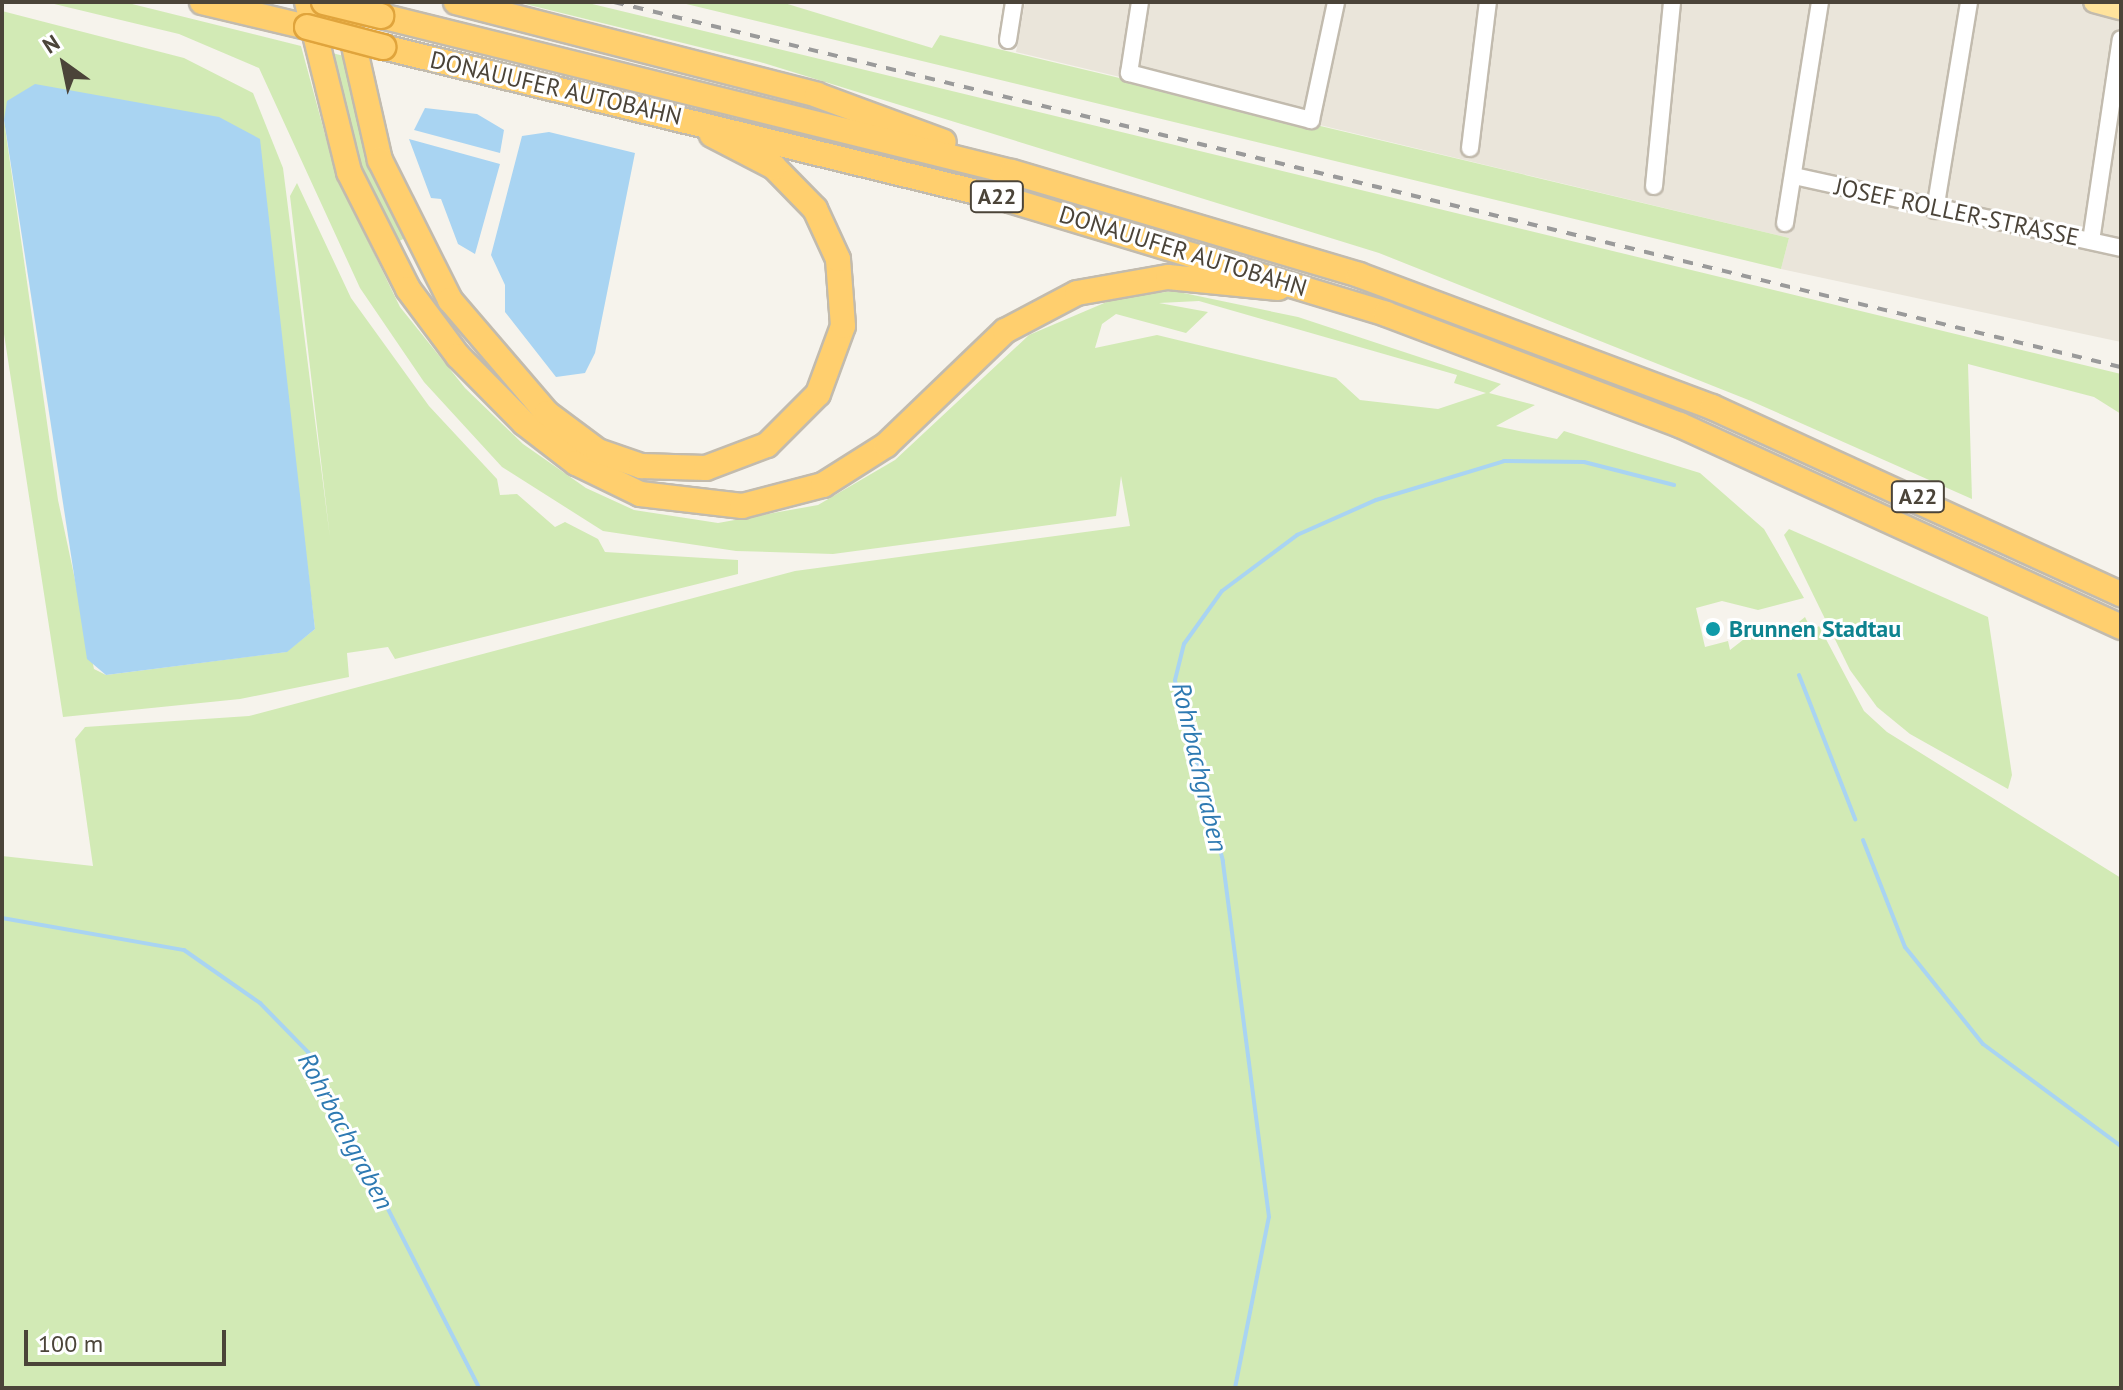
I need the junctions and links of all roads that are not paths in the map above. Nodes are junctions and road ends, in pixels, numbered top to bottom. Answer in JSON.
{"nodes":[{"id":1,"x":202,"y":2,"type":"edge"},
{"id":2,"x":307,"y":2,"type":"edge"},
{"id":3,"x":324,"y":2,"type":"edge"},
{"id":4,"x":344,"y":2,"type":"edge"},
{"id":5,"x":456,"y":2,"type":"edge"},
{"id":6,"x":1014,"y":2,"type":"edge"},
{"id":7,"x":1140,"y":2,"type":"edge"},
{"id":8,"x":1336,"y":2,"type":"edge"},
{"id":9,"x":1488,"y":2,"type":"edge"},
{"id":10,"x":1672,"y":2,"type":"edge"},
{"id":11,"x":1820,"y":2,"type":"edge"},
{"id":12,"x":1969,"y":2,"type":"edge"},
{"id":13,"x":2094,"y":2,"type":"edge"},
{"id":14,"x":2121,"y":9,"type":"edge"},
{"id":15,"x":2121,"y":39,"type":"edge"},
{"id":16,"x":1008,"y":40,"type":"dead end"},
{"id":17,"x":677,"y":117,"type":"junction"},
{"id":18,"x":1470,"y":148,"type":"dead end"},
{"id":19,"x":1012,"y":172,"type":"junction"},
{"id":20,"x":1794,"y":176,"type":"junction"},
{"id":21,"x":1654,"y":186,"type":"dead end"},
{"id":22,"x":1935,"y":210,"type":"junction"},
{"id":23,"x":1785,"y":223,"type":"dead end"},
{"id":24,"x":2091,"y":241,"type":"junction"},
{"id":25,"x":2121,"y":248,"type":"edge"},
{"id":26,"x":1312,"y":290,"type":"junction"},
{"id":27,"x":2121,"y":594,"type":"edge"},
{"id":28,"x":2121,"y":627,"type":"edge"}],
"edges":[{"from":1,"to":17,"type":"highway","name":"DONAUUFER AUTOBAHN","number":"A22","bridge":true},
{"from":2,"to":26,"type":"highway"},
{"from":3,"to":19,"type":"highway","name":"DONAUUFER AUTOBAHN","number":"A22","bridge":true},
{"from":4,"to":17,"type":"highway"},
{"from":5,"to":19,"type":"highway"},
{"from":6,"to":16,"type":"street"},
{"from":7,"to":8,"type":"street"},
{"from":9,"to":18,"type":"street"},
{"from":10,"to":21,"type":"street"},
{"from":11,"to":20,"type":"street"},
{"from":12,"to":22,"type":"street"},
{"from":13,"to":14,"type":"main road"},
{"from":15,"to":24,"type":"street"},
{"from":17,"to":26,"type":"highway","name":"DONAUUFER AUTOBAHN","number":"A22"},
{"from":19,"to":27,"type":"highway","name":"DONAUUFER AUTOBAHN","number":"A22"},
{"from":20,"to":22,"type":"street","name":"JOSEF ROLLER-STRASSE"},
{"from":20,"to":23,"type":"street"},
{"from":22,"to":24,"type":"street","name":"JOSEF ROLLER-STRASSE"},
{"from":24,"to":25,"type":"street","name":"JOSEF ROLLER-STRASSE"},
{"from":26,"to":28,"type":"highway","name":"DONAUUFER AUTOBAHN","number":"A22"}]}
